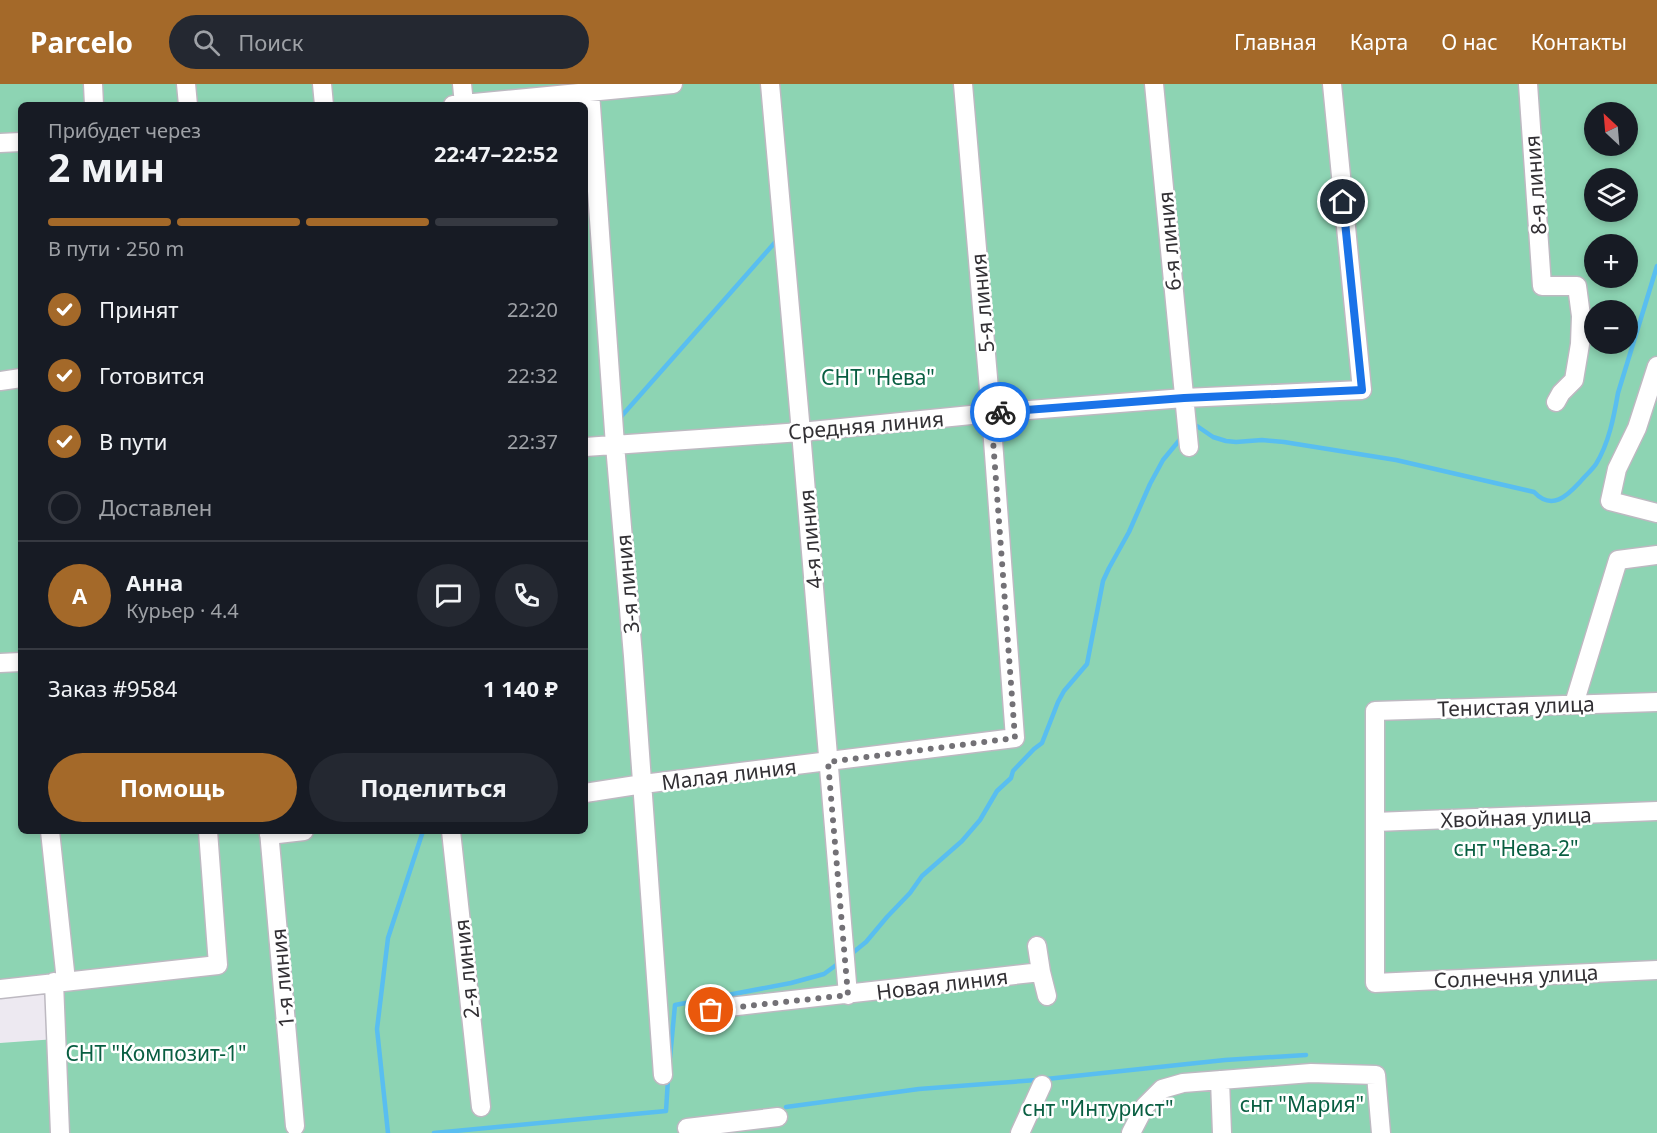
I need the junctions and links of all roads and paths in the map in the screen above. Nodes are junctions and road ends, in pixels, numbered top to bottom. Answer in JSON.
{"nodes":[{"id":1,"x":93,"y":84,"type":"edge"},
{"id":2,"x":186,"y":84,"type":"edge"},
{"id":3,"x":322,"y":84,"type":"edge"},
{"id":4,"x":462,"y":84,"type":"edge"},
{"id":5,"x":673,"y":84,"type":"edge"},
{"id":6,"x":770,"y":84,"type":"edge"},
{"id":7,"x":963,"y":84,"type":"edge"},
{"id":8,"x":1154,"y":84,"type":"edge"},
{"id":9,"x":1332,"y":84,"type":"edge"},
{"id":10,"x":1528,"y":84,"type":"edge"},
{"id":11,"x":594,"y":89,"type":"edge"},
{"id":12,"x":94,"y":102,"type":"edge"},
{"id":13,"x":188,"y":102,"type":"edge"},
{"id":14,"x":324,"y":102,"type":"edge"},
{"id":15,"x":458,"y":102,"type":"edge"},
{"id":16,"x":476,"y":102,"type":"edge"},
{"id":17,"x":18,"y":142,"type":"edge"},
{"id":18,"x":0,"y":143,"type":"edge"},
{"id":19,"x":1657,"y":366,"type":"edge"},
{"id":20,"x":18,"y":378,"type":"edge"},
{"id":21,"x":0,"y":381,"type":"edge"},
{"id":22,"x":1184,"y":398,"type":"junction"},
{"id":23,"x":1556,"y":402,"type":"dead end"},
{"id":24,"x":991,"y":413,"type":"junction"},
{"id":25,"x":801,"y":432,"type":"junction"},
{"id":26,"x":1188,"y":438,"type":"dead end"},
{"id":27,"x":615,"y":445,"type":"junction"},
{"id":28,"x":588,"y":447,"type":"edge"},
{"id":29,"x":1657,"y":513,"type":"edge"},
{"id":30,"x":1657,"y":555,"type":"edge"},
{"id":31,"x":18,"y":662,"type":"edge"},
{"id":32,"x":0,"y":663,"type":"edge"},
{"id":33,"x":1657,"y":702,"type":"edge"},
{"id":34,"x":1574,"y":704,"type":"junction"},
{"id":35,"x":1015,"y":738,"type":"joint"},
{"id":36,"x":828,"y":762,"type":"junction"},
{"id":37,"x":643,"y":784,"type":"junction"},
{"id":38,"x":588,"y":793,"type":"edge"},
{"id":39,"x":1657,"y":811,"type":"edge"},
{"id":40,"x":1375,"y":822,"type":"junction"},
{"id":41,"x":50,"y":834,"type":"edge"},
{"id":42,"x":208,"y":834,"type":"edge"},
{"id":43,"x":269,"y":834,"type":"edge"},
{"id":44,"x":451,"y":834,"type":"edge"},
{"id":45,"x":1037,"y":946,"type":"dead end"},
{"id":46,"x":1657,"y":970,"type":"edge"},
{"id":47,"x":1041,"y":972,"type":"junction"},
{"id":48,"x":60,"y":982,"type":"junction"},
{"id":49,"x":0,"y":989,"type":"edge"},
{"id":50,"x":848,"y":995,"type":"junction"},
{"id":51,"x":1047,"y":996,"type":"dead end"},
{"id":52,"x":711,"y":1010,"type":"dead end"},
{"id":53,"x":663,"y":1075,"type":"dead end"},
{"id":54,"x":1221,"y":1080,"type":"junction"},
{"id":55,"x":1042,"y":1085,"type":"dead end"},
{"id":56,"x":481,"y":1107,"type":"dead end"},
{"id":57,"x":777,"y":1121,"type":"edge"},
{"id":58,"x":295,"y":1126,"type":"dead end"},
{"id":59,"x":687,"y":1128,"type":"dead end"},
{"id":60,"x":60,"y":1133,"type":"edge"},
{"id":61,"x":1020,"y":1133,"type":"edge"},
{"id":62,"x":1131,"y":1133,"type":"edge"},
{"id":63,"x":1222,"y":1133,"type":"edge"},
{"id":64,"x":1380,"y":1133,"type":"edge"}],
"edges":[{"from":1,"to":12,"type":"street"},
{"from":2,"to":13,"type":"street"},
{"from":3,"to":14,"type":"street"},
{"from":4,"to":15,"type":"street"},
{"from":5,"to":11,"type":"street"},
{"from":6,"to":25,"type":"street","name":"4-я линия"},
{"from":7,"to":24,"type":"street","name":"5-я линия"},
{"from":8,"to":22,"type":"street","name":"6-я линия"},
{"from":9,"to":22,"type":"street","name":"Средняя линия"},
{"from":10,"to":23,"type":"street","name":"8-я линия"},
{"from":11,"to":16,"type":"street"},
{"from":11,"to":27,"type":"street","name":"3-я линия"},
{"from":17,"to":18,"type":"street"},
{"from":19,"to":29,"type":"street"},
{"from":20,"to":21,"type":"street"},
{"from":22,"to":24,"type":"street","name":"Средняя линия"},
{"from":22,"to":26,"type":"street","name":"6-я линия"},
{"from":24,"to":25,"type":"street","name":"Средняя линия"},
{"from":24,"to":35,"type":"street","name":"5-я линия"},
{"from":25,"to":27,"type":"street","name":"Средняя линия"},
{"from":25,"to":36,"type":"street","name":"4-я линия"},
{"from":27,"to":28,"type":"street","name":"Средняя линия"},
{"from":27,"to":37,"type":"street","name":"3-я линия"},
{"from":30,"to":34,"type":"street"},
{"from":31,"to":32,"type":"street"},
{"from":33,"to":34,"type":"street","name":"Тенистая улица"},
{"from":34,"to":40,"type":"street","name":"Тенистая улица"},
{"from":35,"to":36,"type":"street","name":"Малая линия"},
{"from":36,"to":37,"type":"street","name":"Малая линия"},
{"from":36,"to":50,"type":"street","name":"4-я линия"},
{"from":37,"to":38,"type":"street","name":"Малая линия"},
{"from":37,"to":53,"type":"street","name":"3-я линия"},
{"from":39,"to":40,"type":"street","name":"Хвойная улица"},
{"from":40,"to":46,"type":"street","name":"Солнечня улица"},
{"from":41,"to":48,"type":"street"},
{"from":42,"to":48,"type":"street"},
{"from":43,"to":58,"type":"street","name":"1-я линия"},
{"from":44,"to":56,"type":"street","name":"2-я линия"},
{"from":45,"to":47,"type":"street"},
{"from":47,"to":50,"type":"street","name":"Новая линия"},
{"from":47,"to":51,"type":"street"},
{"from":48,"to":49,"type":"street"},
{"from":48,"to":60,"type":"street"},
{"from":50,"to":52,"type":"street","name":"Новая линия"},
{"from":54,"to":62,"type":"street"},
{"from":54,"to":63,"type":"street"},
{"from":54,"to":64,"type":"street"},
{"from":55,"to":61,"type":"street"},
{"from":57,"to":59,"type":"street"}]}
